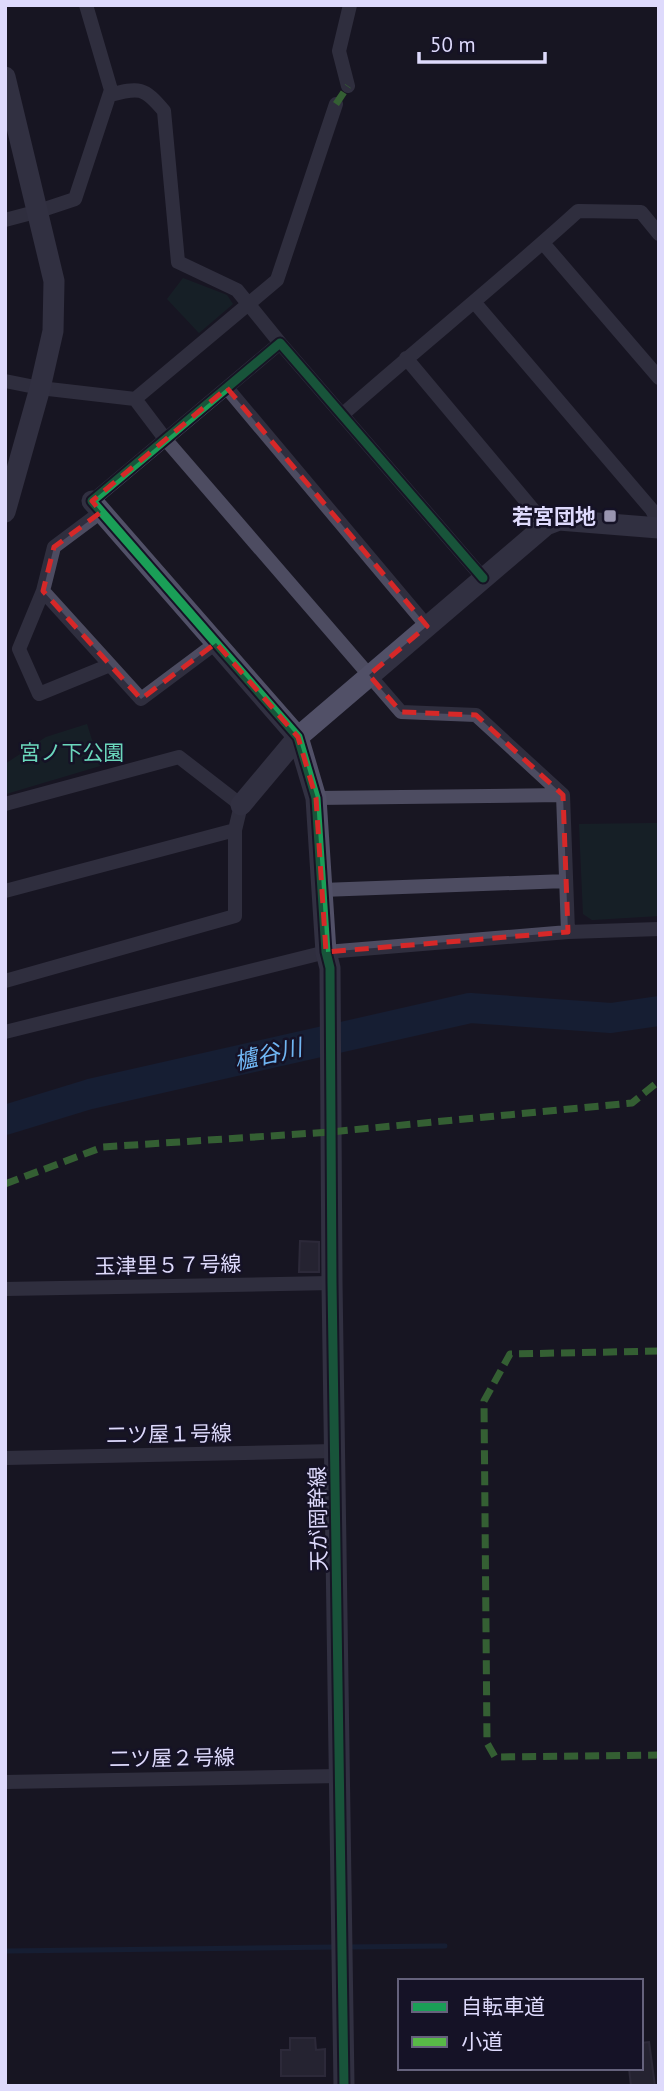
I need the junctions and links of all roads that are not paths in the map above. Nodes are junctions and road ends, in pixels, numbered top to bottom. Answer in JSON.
{"nodes":[{"id":1,"x":86,"y":5,"type":"edge"},
{"id":2,"x":350,"y":5,"type":"edge"},
{"id":3,"x":5,"y":77,"type":"edge"},
{"id":4,"x":348,"y":86,"type":"dead end"},
{"id":5,"x":110,"y":95,"type":"junction"},
{"id":6,"x":336,"y":104,"type":"dead end"},
{"id":7,"x":39,"y":211,"type":"junction"},
{"id":8,"x":5,"y":220,"type":"edge"},
{"id":9,"x":659,"y":234,"type":"edge"},
{"id":10,"x":543,"y":243,"type":"junction"},
{"id":11,"x":248,"y":302,"type":"junction"},
{"id":12,"x":475,"y":303,"type":"junction"},
{"id":13,"x":280,"y":343,"type":"junction"},
{"id":14,"x":406,"y":358,"type":"junction"},
{"id":15,"x":659,"y":378,"type":"edge"},
{"id":16,"x":5,"y":381,"type":"edge"},
{"id":17,"x":40,"y":388,"type":"junction"},
{"id":18,"x":227,"y":388,"type":"junction"},
{"id":19,"x":135,"y":400,"type":"junction"},
{"id":20,"x":342,"y":415,"type":"junction"},
{"id":21,"x":166,"y":440,"type":"junction"},
{"id":22,"x":97,"y":506,"type":"junction"},
{"id":23,"x":5,"y":512,"type":"edge"},
{"id":24,"x":546,"y":525,"type":"junction"},
{"id":25,"x":659,"y":526,"type":"edge"},
{"id":26,"x":483,"y":579,"type":"junction"},
{"id":27,"x":43,"y":591,"type":"junction"},
{"id":28,"x":427,"y":626,"type":"junction"},
{"id":29,"x":216,"y":642,"type":"junction"},
{"id":30,"x":110,"y":665,"type":"junction"},
{"id":31,"x":369,"y":675,"type":"junction"},
{"id":32,"x":298,"y":737,"type":"junction"},
{"id":33,"x":563,"y":795,"type":"junction"},
{"id":34,"x":316,"y":798,"type":"junction"},
{"id":35,"x":5,"y":804,"type":"edge"},
{"id":36,"x":241,"y":805,"type":"junction"},
{"id":37,"x":235,"y":830,"type":"junction"},
{"id":38,"x":566,"y":881,"type":"junction"},
{"id":39,"x":322,"y":890,"type":"junction"},
{"id":40,"x":5,"y":891,"type":"edge"},
{"id":41,"x":659,"y":929,"type":"edge"},
{"id":42,"x":568,"y":932,"type":"junction"},
{"id":43,"x":328,"y":960,"type":"junction"},
{"id":44,"x":5,"y":981,"type":"edge"},
{"id":45,"x":5,"y":1032,"type":"edge"},
{"id":46,"x":332,"y":1283,"type":"junction"},
{"id":47,"x":5,"y":1289,"type":"edge"},
{"id":48,"x":335,"y":1451,"type":"junction"},
{"id":49,"x":5,"y":1458,"type":"edge"},
{"id":50,"x":339,"y":1776,"type":"junction"},
{"id":51,"x":5,"y":1782,"type":"edge"},
{"id":52,"x":344,"y":2086,"type":"edge"}],
"edges":[{"from":1,"to":5,"type":"street"},
{"from":2,"to":4,"type":"street"},
{"from":3,"to":7,"type":"street"},
{"from":5,"to":7,"type":"street"},
{"from":5,"to":11,"type":"street"},
{"from":6,"to":11,"type":"street"},
{"from":7,"to":8,"type":"street"},
{"from":7,"to":17,"type":"street"},
{"from":9,"to":10,"type":"street"},
{"from":10,"to":12,"type":"street"},
{"from":10,"to":15,"type":"street"},
{"from":11,"to":13,"type":"street"},
{"from":11,"to":19,"type":"street"},
{"from":12,"to":14,"type":"street"},
{"from":12,"to":25,"type":"street"},
{"from":13,"to":18,"type":"street"},
{"from":13,"to":20,"type":"street"},
{"from":14,"to":20,"type":"street"},
{"from":14,"to":24,"type":"street"},
{"from":16,"to":17,"type":"street"},
{"from":17,"to":19,"type":"street"},
{"from":17,"to":23,"type":"street"},
{"from":18,"to":21,"type":"street"},
{"from":18,"to":28,"type":"street"},
{"from":19,"to":21,"type":"street"},
{"from":20,"to":26,"type":"street"},
{"from":21,"to":22,"type":"street"},
{"from":21,"to":31,"type":"street"},
{"from":22,"to":27,"type":"street"},
{"from":22,"to":29,"type":"street"},
{"from":24,"to":25,"type":"street"},
{"from":24,"to":26,"type":"street"},
{"from":26,"to":28,"type":"street"},
{"from":27,"to":30,"type":"street"},
{"from":27,"to":30,"type":"street"},
{"from":28,"to":31,"type":"street"},
{"from":29,"to":30,"type":"street"},
{"from":29,"to":32,"type":"street"},
{"from":31,"to":32,"type":"street"},
{"from":31,"to":33,"type":"street"},
{"from":32,"to":34,"type":"street","name":"天が岡幹線"},
{"from":32,"to":36,"type":"street"},
{"from":33,"to":34,"type":"street"},
{"from":33,"to":38,"type":"street"},
{"from":34,"to":39,"type":"street","name":"天が岡幹線"},
{"from":35,"to":36,"type":"street"},
{"from":36,"to":37,"type":"street"},
{"from":37,"to":40,"type":"street"},
{"from":37,"to":44,"type":"street"},
{"from":38,"to":39,"type":"street"},
{"from":38,"to":42,"type":"street"},
{"from":39,"to":43,"type":"street","name":"天が岡幹線"},
{"from":41,"to":42,"type":"street"},
{"from":42,"to":43,"type":"street"},
{"from":43,"to":45,"type":"street"},
{"from":43,"to":46,"type":"street","name":"天が岡幹線"},
{"from":46,"to":47,"type":"street","name":"玉津里５７号線"},
{"from":46,"to":48,"type":"street","name":"天が岡幹線"},
{"from":48,"to":49,"type":"street","name":"二ツ屋１号線"},
{"from":48,"to":50,"type":"street","name":"天が岡幹線"},
{"from":50,"to":51,"type":"street","name":"二ツ屋２号線"},
{"from":50,"to":52,"type":"street","name":"天が岡幹線"}]}
